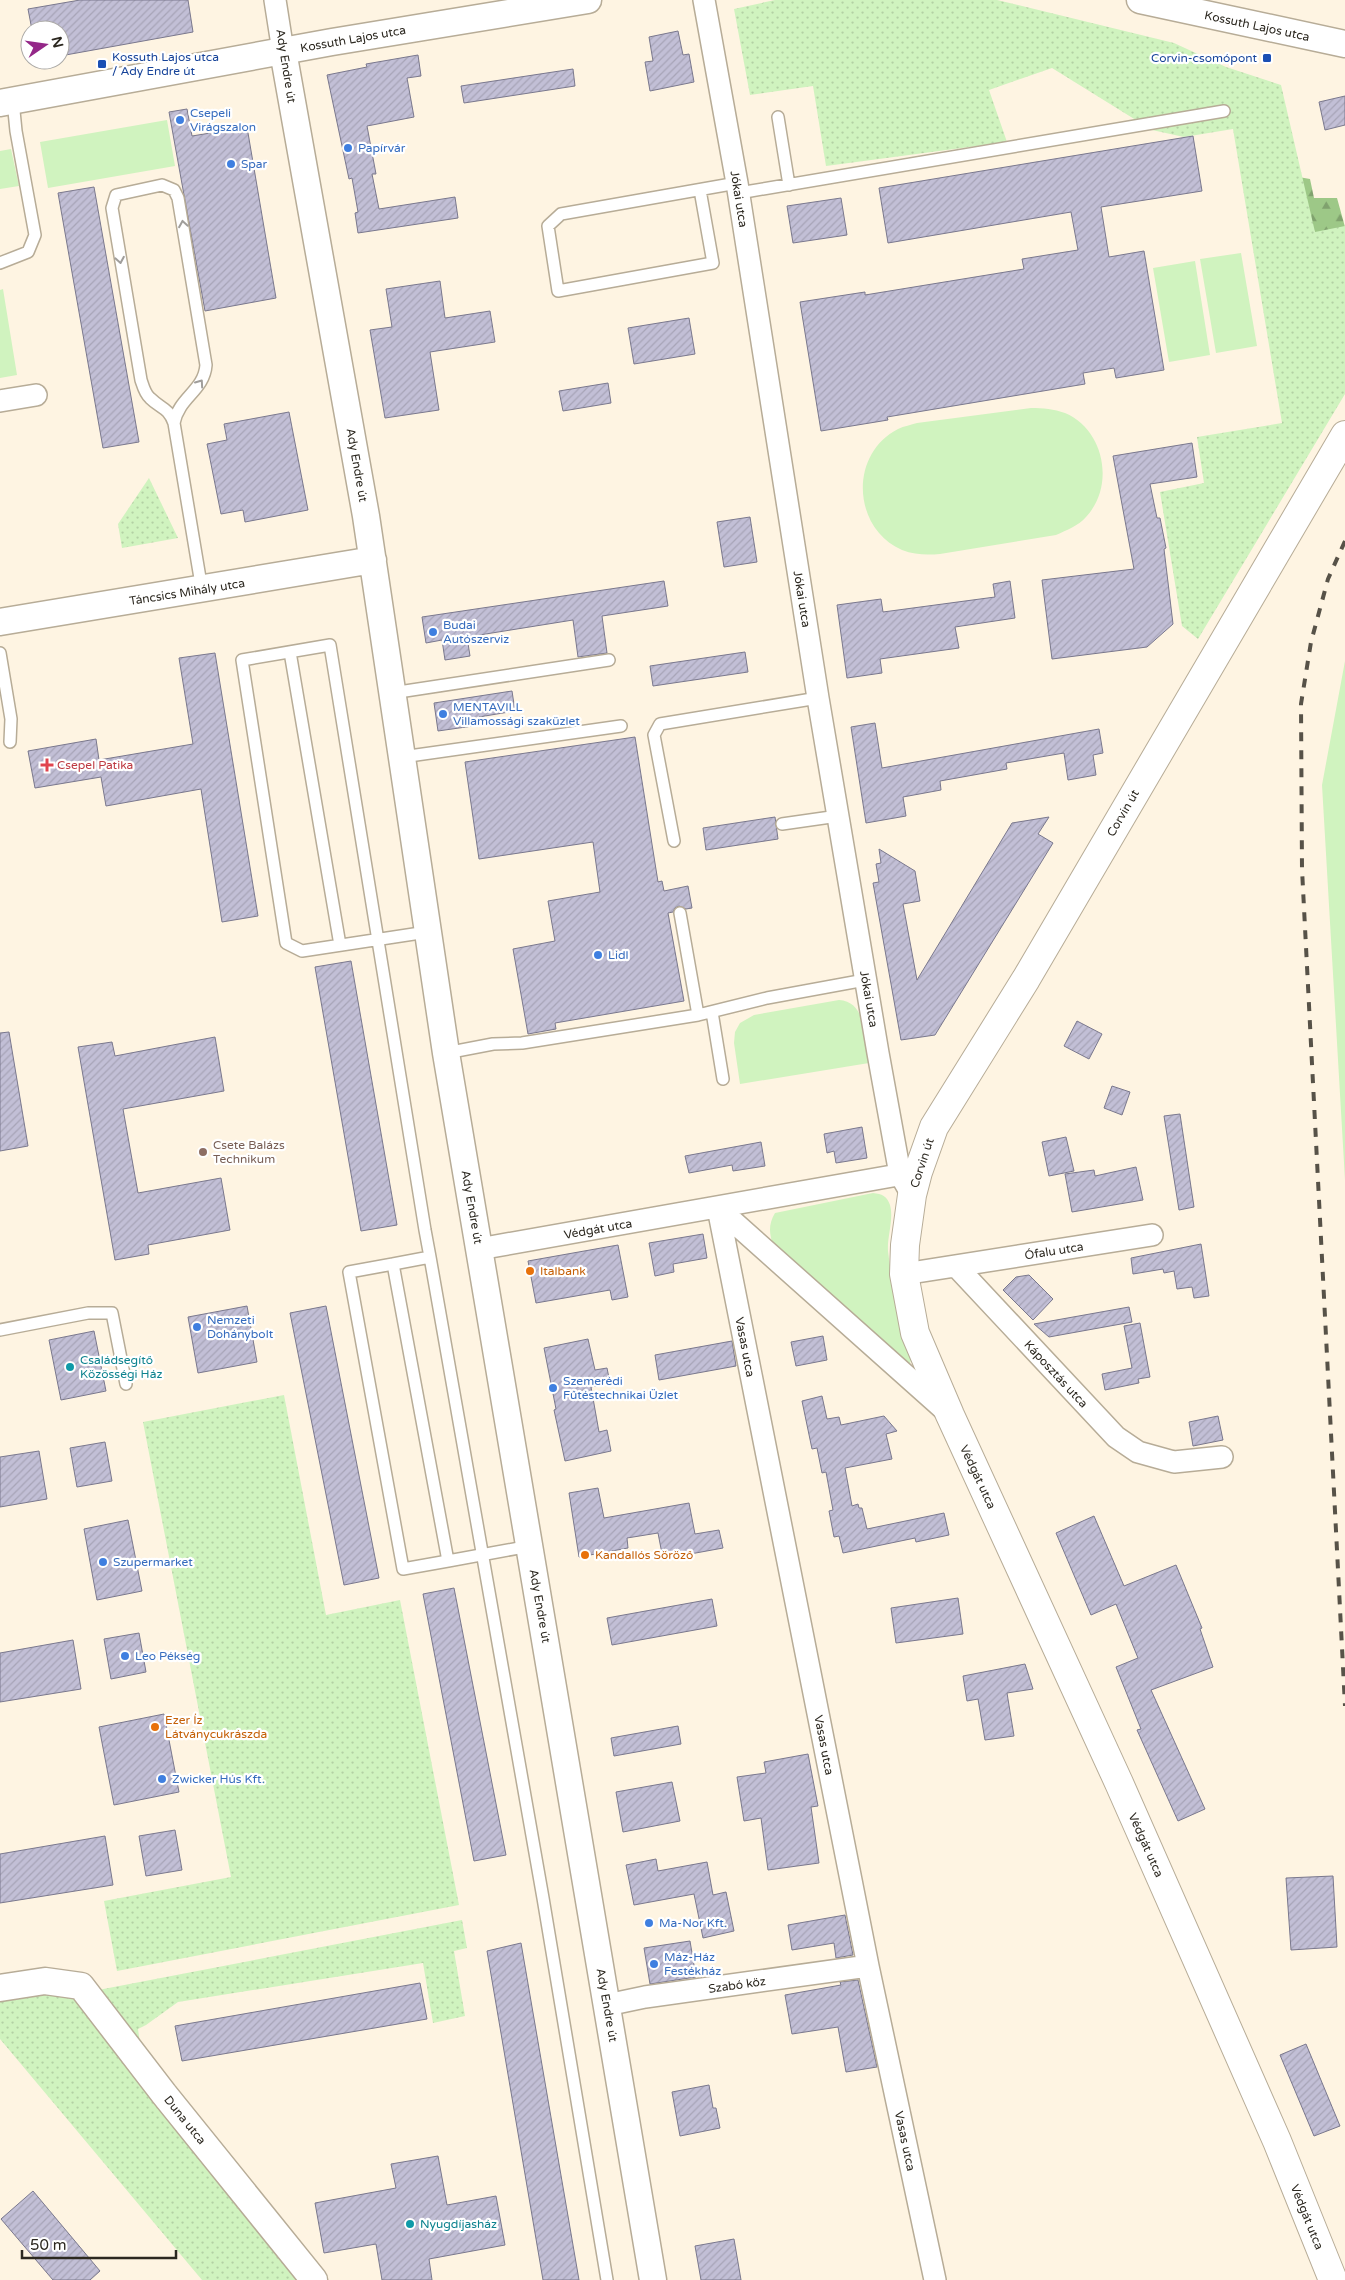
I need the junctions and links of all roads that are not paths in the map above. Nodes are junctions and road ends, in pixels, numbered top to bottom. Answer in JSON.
{"nodes":[{"id":1,"x":275,"y":0,"type":"edge"},
{"id":2,"x":588,"y":0,"type":"edge"},
{"id":3,"x":704,"y":0,"type":"edge"},
{"id":4,"x":1140,"y":0,"type":"edge"},
{"id":5,"x":1345,"y":44,"type":"edge"},
{"id":6,"x":283,"y":52,"type":"junction"},
{"id":7,"x":7,"y":102,"type":"edge"},
{"id":8,"x":1224,"y":111,"type":"dead end"},
{"id":9,"x":778,"y":116,"type":"dead end"},
{"id":10,"x":789,"y":185,"type":"junction"},
{"id":11,"x":738,"y":188,"type":"junction"},
{"id":12,"x":700,"y":190,"type":"junction"},
{"id":13,"x":0,"y":262,"type":"edge"},
{"id":14,"x":36,"y":395,"type":"dead end"},
{"id":15,"x":0,"y":401,"type":"edge"},
{"id":16,"x":174,"y":423,"type":"junction"},
{"id":17,"x":1345,"y":435,"type":"edge"},
{"id":18,"x":373,"y":560,"type":"junction"},
{"id":19,"x":202,"y":590,"type":"junction"},
{"id":20,"x":0,"y":622,"type":"edge"},
{"id":21,"x":290,"y":652,"type":"junction"},
{"id":22,"x":0,"y":653,"type":"edge"},
{"id":23,"x":609,"y":660,"type":"dead end"},
{"id":24,"x":392,"y":693,"type":"junction"},
{"id":25,"x":818,"y":698,"type":"junction"},
{"id":26,"x":621,"y":726,"type":"dead end"},
{"id":27,"x":10,"y":742,"type":"dead end"},
{"id":28,"x":402,"y":757,"type":"junction"},
{"id":29,"x":838,"y":816,"type":"junction"},
{"id":30,"x":782,"y":824,"type":"dead end"},
{"id":31,"x":674,"y":841,"type":"dead end"},
{"id":32,"x":680,"y":913,"type":"dead end"},
{"id":33,"x":427,"y":932,"type":"junction"},
{"id":34,"x":378,"y":939,"type":"junction"},
{"id":35,"x":340,"y":946,"type":"junction"},
{"id":36,"x":865,"y":980,"type":"junction"},
{"id":37,"x":712,"y":1012,"type":"junction"},
{"id":38,"x":698,"y":1015,"type":"junction"},
{"id":39,"x":446,"y":1054,"type":"junction"},
{"id":40,"x":723,"y":1079,"type":"dead end"},
{"id":41,"x":910,"y":1180,"type":"junction"},
{"id":42,"x":718,"y":1208,"type":"junction"},
{"id":43,"x":1152,"y":1235,"type":"dead end"},
{"id":44,"x":479,"y":1249,"type":"junction"},
{"id":45,"x":430,"y":1257,"type":"junction"},
{"id":46,"x":393,"y":1264,"type":"junction"},
{"id":47,"x":956,"y":1266,"type":"junction"},
{"id":48,"x":904,"y":1274,"type":"junction"},
{"id":49,"x":0,"y":1330,"type":"edge"},
{"id":50,"x":126,"y":1384,"type":"dead end"},
{"id":51,"x":950,"y":1415,"type":"junction"},
{"id":52,"x":1222,"y":1457,"type":"dead end"},
{"id":53,"x":530,"y":1546,"type":"junction"},
{"id":54,"x":482,"y":1555,"type":"junction"},
{"id":55,"x":448,"y":1561,"type":"junction"},
{"id":56,"x":868,"y":1966,"type":"junction"},
{"id":57,"x":0,"y":1988,"type":"edge"},
{"id":58,"x":607,"y":2005,"type":"junction"},
{"id":59,"x":314,"y":2280,"type":"edge"},
{"id":60,"x":607,"y":2280,"type":"edge"},
{"id":61,"x":653,"y":2280,"type":"edge"},
{"id":62,"x":935,"y":2280,"type":"edge"},
{"id":63,"x":1333,"y":2280,"type":"edge"}],
"edges":[{"from":1,"to":6,"type":"street","name":"Ady Endre út"},
{"from":2,"to":6,"type":"street","name":"Kossuth Lajos utca"},
{"from":3,"to":11,"type":"street","name":"Jókai utca"},
{"from":4,"to":5,"type":"street","name":"Kossuth Lajos utca"},
{"from":6,"to":7,"type":"street","name":"Kossuth Lajos utca"},
{"from":6,"to":18,"type":"street","name":"Ady Endre út"},
{"from":7,"to":13,"type":"lane"},
{"from":8,"to":10,"type":"lane"},
{"from":9,"to":10,"type":"lane"},
{"from":10,"to":11,"type":"lane"},
{"from":11,"to":12,"type":"lane"},
{"from":11,"to":25,"type":"street","name":"Jókai utca"},
{"from":12,"to":12,"type":"lane"},
{"from":14,"to":15,"type":"street"},
{"from":16,"to":16,"type":"lane","one_way":true},
{"from":16,"to":19,"type":"lane"},
{"from":17,"to":41,"type":"main road","name":"Corvin út"},
{"from":18,"to":19,"type":"street","name":"Táncsics Mihály utca"},
{"from":18,"to":24,"type":"street","name":"Ady Endre út"},
{"from":19,"to":20,"type":"street","name":"Táncsics Mihály utca"},
{"from":21,"to":34,"type":"lane"},
{"from":21,"to":35,"type":"lane"},
{"from":21,"to":35,"type":"lane"},
{"from":22,"to":27,"type":"lane"},
{"from":23,"to":24,"type":"lane"},
{"from":24,"to":28,"type":"street","name":"Ady Endre út"},
{"from":25,"to":29,"type":"street","name":"Jókai utca"},
{"from":25,"to":31,"type":"lane"},
{"from":26,"to":28,"type":"lane"},
{"from":28,"to":33,"type":"street","name":"Ady Endre út"},
{"from":29,"to":30,"type":"lane"},
{"from":29,"to":36,"type":"street","name":"Jókai utca"},
{"from":32,"to":38,"type":"lane"},
{"from":33,"to":34,"type":"lane"},
{"from":33,"to":39,"type":"street","name":"Ady Endre út"},
{"from":34,"to":35,"type":"lane"},
{"from":34,"to":45,"type":"lane"},
{"from":36,"to":37,"type":"lane"},
{"from":36,"to":41,"type":"street","name":"Jókai utca"},
{"from":37,"to":38,"type":"lane"},
{"from":37,"to":40,"type":"lane"},
{"from":38,"to":39,"type":"lane"},
{"from":39,"to":44,"type":"street","name":"Ady Endre út"},
{"from":41,"to":42,"type":"street","name":"Védgát utca"},
{"from":41,"to":48,"type":"main road","name":"Védgát utca"},
{"from":42,"to":44,"type":"street","name":"Védgát utca"},
{"from":42,"to":51,"type":"street","name":"Védgát utca"},
{"from":42,"to":56,"type":"street","name":"Vasas utca"},
{"from":43,"to":47,"type":"street","name":"Ófalu utca"},
{"from":44,"to":53,"type":"street","name":"Ady Endre út"},
{"from":45,"to":46,"type":"lane"},
{"from":45,"to":54,"type":"lane"},
{"from":46,"to":55,"type":"lane"},
{"from":46,"to":55,"type":"lane"},
{"from":47,"to":48,"type":"street"},
{"from":47,"to":52,"type":"street","name":"Káposztás utca"},
{"from":48,"to":51,"type":"main road","name":"Védgát utca"},
{"from":49,"to":50,"type":"lane"},
{"from":51,"to":63,"type":"main road","name":"Védgát utca"},
{"from":53,"to":54,"type":"lane"},
{"from":53,"to":58,"type":"street","name":"Ady Endre út"},
{"from":54,"to":55,"type":"lane"},
{"from":54,"to":60,"type":"lane"},
{"from":56,"to":58,"type":"street","name":"Szabó köz"},
{"from":56,"to":62,"type":"street","name":"Vasas utca"},
{"from":57,"to":59,"type":"street","name":"Duna utca"},
{"from":58,"to":61,"type":"street","name":"Ady Endre út"}]}
